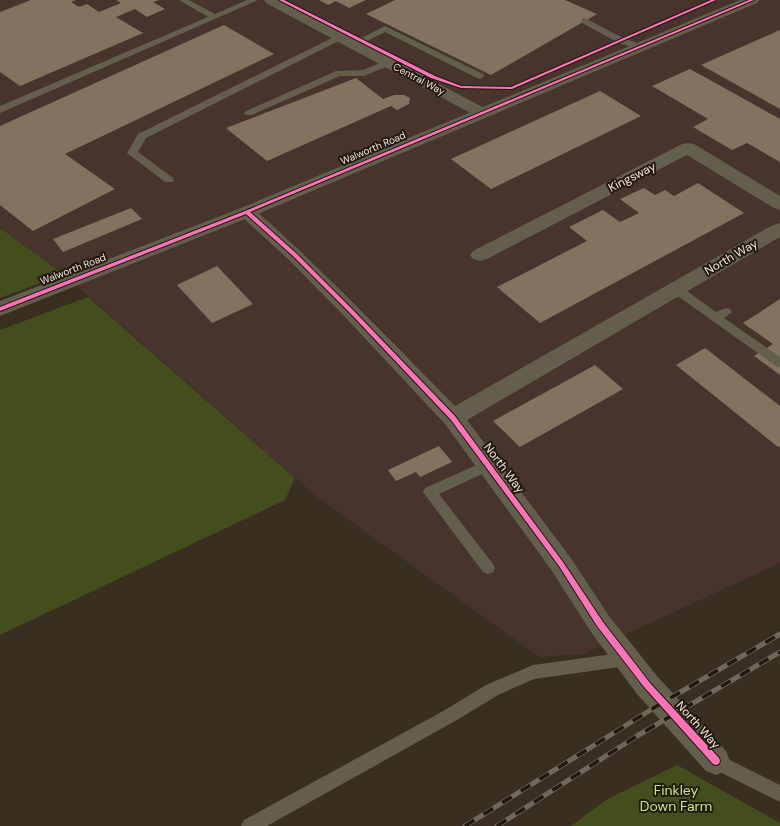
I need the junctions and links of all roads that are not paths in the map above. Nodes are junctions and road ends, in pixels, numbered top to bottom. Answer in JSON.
{"nodes":[{"id":1,"x":183,"y":0,"type":"edge"},
{"id":2,"x":254,"y":0,"type":"edge"},
{"id":3,"x":271,"y":0,"type":"edge"},
{"id":4,"x":752,"y":0,"type":"edge"},
{"id":5,"x":214,"y":17,"type":"junction"},
{"id":6,"x":585,"y":21,"type":"dead end"},
{"id":7,"x":340,"y":37,"type":"junction"},
{"id":8,"x":354,"y":44,"type":"junction"},
{"id":9,"x":640,"y":47,"type":"junction"},
{"id":10,"x":388,"y":63,"type":"junction"},
{"id":11,"x":480,"y":76,"type":"dead end"},
{"id":12,"x":0,"y":110,"type":"edge"},
{"id":13,"x":250,"y":113,"type":"dead end"},
{"id":14,"x":482,"y":113,"type":"junction"},
{"id":15,"x":169,"y":180,"type":"dead end"},
{"id":16,"x":780,"y":204,"type":"edge"},
{"id":17,"x":247,"y":212,"type":"junction"},
{"id":18,"x":780,"y":229,"type":"edge"},
{"id":19,"x":480,"y":255,"type":"dead end"},
{"id":20,"x":676,"y":289,"type":"junction"},
{"id":21,"x":0,"y":309,"type":"edge"},
{"id":22,"x":726,"y":312,"type":"dead end"},
{"id":23,"x":715,"y":318,"type":"junction"},
{"id":24,"x":780,"y":363,"type":"edge"},
{"id":25,"x":453,"y":418,"type":"junction"},
{"id":26,"x":488,"y":465,"type":"junction"},
{"id":27,"x":488,"y":568,"type":"dead end"},
{"id":28,"x":627,"y":659,"type":"junction"},
{"id":29,"x":716,"y":761,"type":"joint"},
{"id":30,"x":780,"y":794,"type":"edge"},
{"id":31,"x":250,"y":826,"type":"edge"}],
"edges":[{"from":1,"to":5,"type":"lane"},
{"from":2,"to":5,"type":"lane"},
{"from":3,"to":7,"type":"street","name":"Central Way"},
{"from":4,"to":9,"type":"street","name":"Walworth Road"},
{"from":5,"to":12,"type":"lane"},
{"from":6,"to":9,"type":"lane"},
{"from":7,"to":8,"type":"street","name":"Central Way"},
{"from":7,"to":15,"type":"lane"},
{"from":8,"to":10,"type":"street","name":"Central Way"},
{"from":8,"to":11,"type":"lane"},
{"from":9,"to":14,"type":"street","name":"Walworth Road"},
{"from":10,"to":13,"type":"lane"},
{"from":10,"to":14,"type":"street","name":"Central Way"},
{"from":14,"to":17,"type":"street","name":"Walworth Road"},
{"from":16,"to":19,"type":"street","name":"Kingsway"},
{"from":17,"to":21,"type":"street","name":"Walworth Road"},
{"from":17,"to":25,"type":"street","name":"North Way"},
{"from":18,"to":20,"type":"street","name":"North Way"},
{"from":20,"to":23,"type":"lane"},
{"from":20,"to":25,"type":"street","name":"North Way"},
{"from":22,"to":23,"type":"lane"},
{"from":23,"to":24,"type":"lane"},
{"from":25,"to":26,"type":"street","name":"North Way"},
{"from":26,"to":27,"type":"lane"},
{"from":26,"to":28,"type":"street","name":"North Way"},
{"from":28,"to":29,"type":"street","name":"North Way"},
{"from":28,"to":31,"type":"lane"},
{"from":29,"to":30,"type":"lane"}]}
